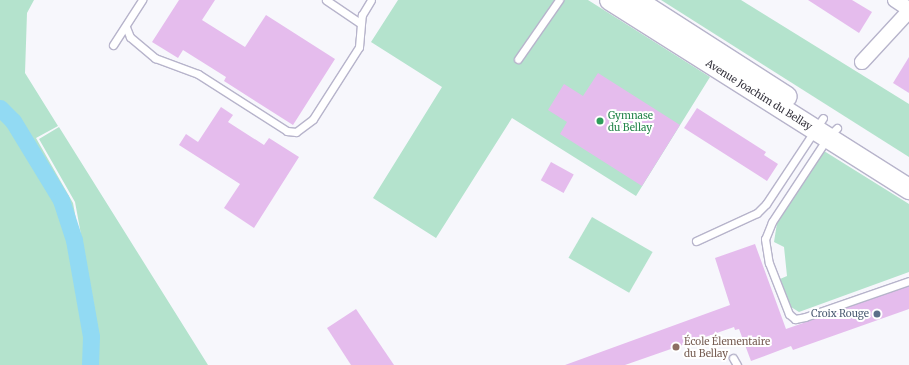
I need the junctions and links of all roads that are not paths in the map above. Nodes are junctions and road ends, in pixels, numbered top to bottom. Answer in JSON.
{"nodes":[{"id":1,"x":142,"y":0,"type":"edge"},
{"id":2,"x":326,"y":0,"type":"edge"},
{"id":3,"x":371,"y":0,"type":"edge"},
{"id":4,"x":559,"y":0,"type":"edge"},
{"id":5,"x":610,"y":0,"type":"edge"},
{"id":6,"x":636,"y":0,"type":"edge"},
{"id":7,"x":895,"y":0,"type":"edge"},
{"id":8,"x":909,"y":10,"type":"edge"},
{"id":9,"x":360,"y":23,"type":"junction"},
{"id":10,"x":126,"y":27,"type":"junction"},
{"id":11,"x":112,"y":45,"type":"dead end"},
{"id":12,"x":518,"y":59,"type":"dead end"},
{"id":13,"x":862,"y":62,"type":"dead end"},
{"id":14,"x":825,"y":128,"type":"junction"},
{"id":15,"x":909,"y":174,"type":"edge"},
{"id":16,"x":909,"y":189,"type":"edge"},
{"id":17,"x":696,"y":241,"type":"dead end"},
{"id":18,"x":909,"y":281,"type":"edge"},
{"id":19,"x":733,"y":358,"type":"dead end"},
{"id":20,"x":737,"y":365,"type":"edge"}],
"edges":[{"from":1,"to":10,"type":"lane"},
{"from":2,"to":9,"type":"lane"},
{"from":3,"to":9,"type":"lane"},
{"from":4,"to":12,"type":"lane"},
{"from":5,"to":14,"type":"street","name":"Avenue Joachim du Bellay"},
{"from":6,"to":14,"type":"street","name":"Avenue Joachim du Bellay"},
{"from":7,"to":8,"type":"street"},
{"from":8,"to":13,"type":"street"},
{"from":9,"to":10,"type":"lane"},
{"from":10,"to":11,"type":"lane"},
{"from":14,"to":15,"type":"street","name":"Avenue Joachim du Bellay"},
{"from":14,"to":16,"type":"street","name":"Avenue Joachim du Bellay"},
{"from":14,"to":17,"type":"lane"},
{"from":14,"to":18,"type":"lane"},
{"from":19,"to":20,"type":"lane"}]}
